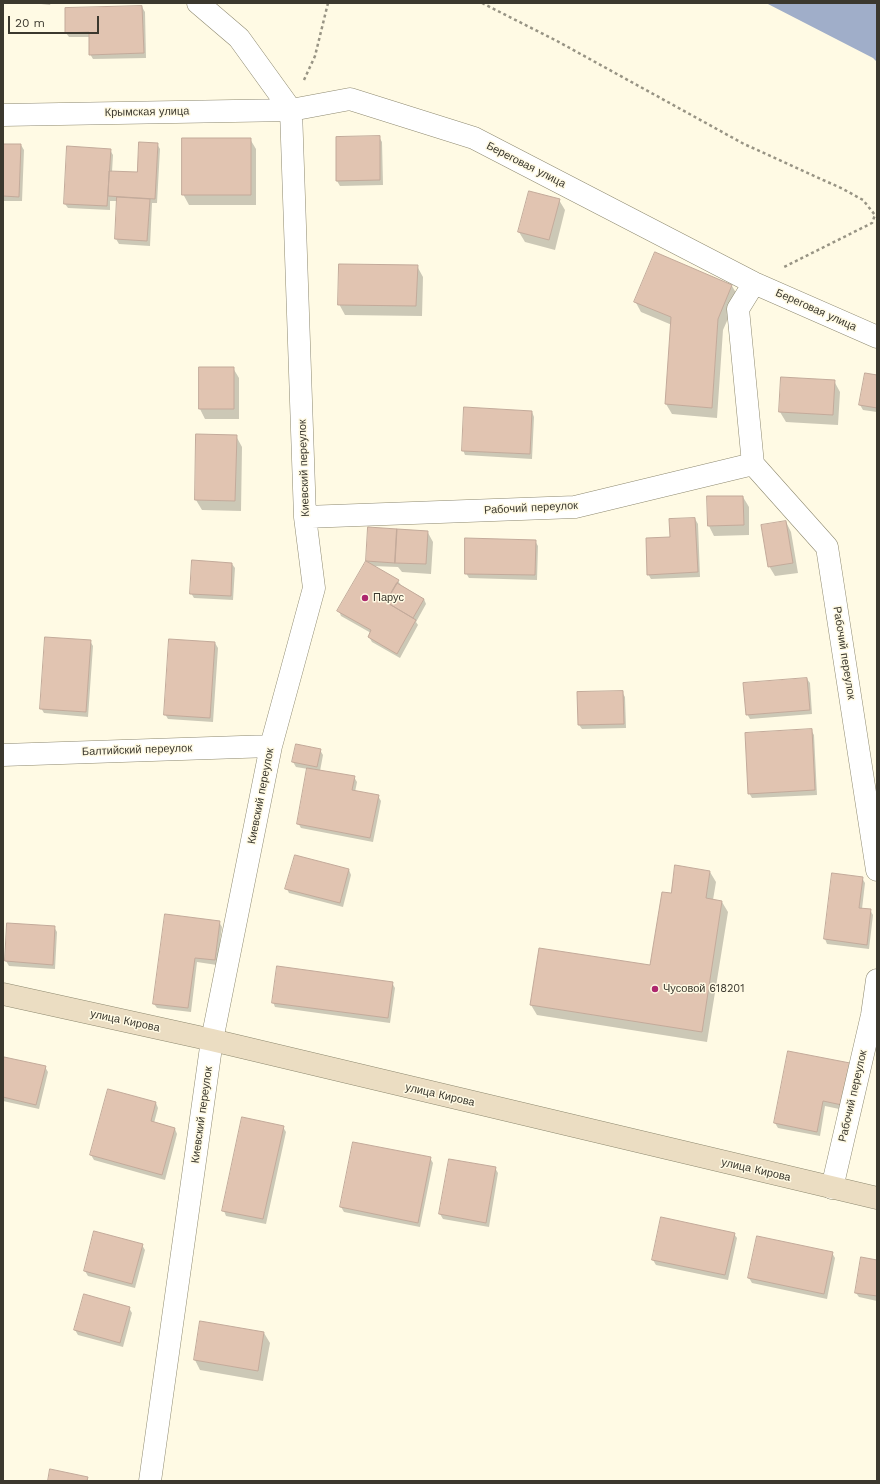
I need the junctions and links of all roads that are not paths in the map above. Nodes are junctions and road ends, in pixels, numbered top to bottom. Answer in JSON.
{"nodes":[{"id":1,"x":198,"y":3,"type":"edge"},
{"id":2,"x":291,"y":110,"type":"junction"},
{"id":3,"x":3,"y":115,"type":"edge"},
{"id":4,"x":754,"y":283,"type":"junction"},
{"id":5,"x":877,"y":337,"type":"edge"},
{"id":6,"x":753,"y":464,"type":"junction"},
{"id":7,"x":305,"y":517,"type":"junction"},
{"id":8,"x":271,"y":746,"type":"junction"},
{"id":9,"x":3,"y":755,"type":"edge"},
{"id":10,"x":877,"y":870,"type":"edge"},
{"id":11,"x":877,"y":980,"type":"edge"},
{"id":12,"x":3,"y":994,"type":"edge"},
{"id":13,"x":212,"y":1040,"type":"junction"},
{"id":14,"x":832,"y":1188,"type":"junction"},
{"id":15,"x":877,"y":1198,"type":"edge"},
{"id":16,"x":150,"y":1481,"type":"edge"}],
"edges":[{"from":1,"to":2,"type":"street"},
{"from":2,"to":3,"type":"street","name":"Крымская улица"},
{"from":2,"to":4,"type":"street","name":"Береговая улица"},
{"from":2,"to":7,"type":"street","name":"Киевский переулок"},
{"from":4,"to":5,"type":"street","name":"Береговая улица"},
{"from":4,"to":6,"type":"street"},
{"from":6,"to":7,"type":"street","name":"Рабочий переулок"},
{"from":6,"to":10,"type":"street","name":"Рабочий переулок"},
{"from":7,"to":8,"type":"street","name":"Киевский переулок"},
{"from":8,"to":9,"type":"street","name":"Балтийский переулок"},
{"from":8,"to":13,"type":"street","name":"Киевский переулок"},
{"from":11,"to":14,"type":"street","name":"Рабочий переулок"},
{"from":12,"to":13,"type":"street","name":"улица Кирова"},
{"from":13,"to":14,"type":"street","name":"улица Кирова"},
{"from":13,"to":16,"type":"street","name":"Киевский переулок"},
{"from":14,"to":15,"type":"street","name":"улица Кирова"}]}
